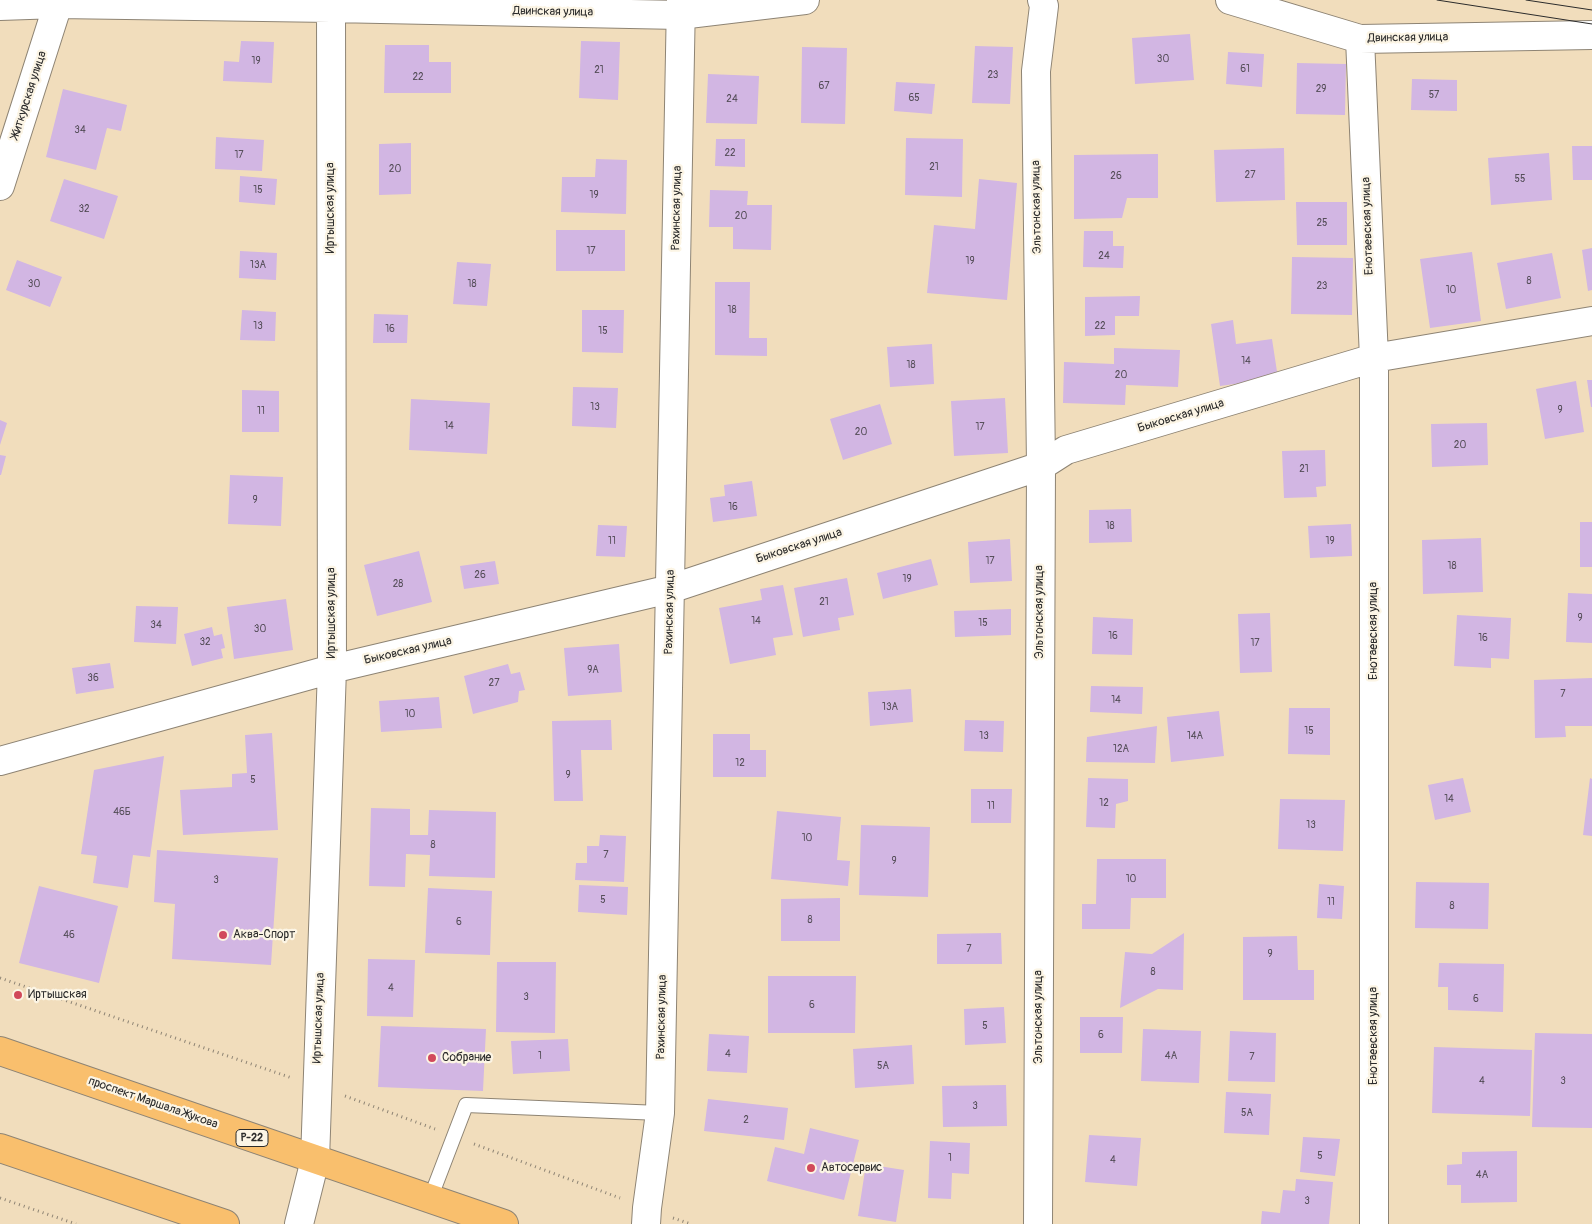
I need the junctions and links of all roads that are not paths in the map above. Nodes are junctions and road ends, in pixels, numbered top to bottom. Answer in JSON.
{"nodes":[{"id":1,"x":805,"y":0,"type":"edge"},
{"id":2,"x":1042,"y":0,"type":"edge"},
{"id":3,"x":1230,"y":0,"type":"edge"},
{"id":4,"x":58,"y":4,"type":"junction"},
{"id":5,"x":331,"y":4,"type":"edge"},
{"id":6,"x":0,"y":6,"type":"edge"},
{"id":7,"x":681,"y":8,"type":"edge"},
{"id":8,"x":1592,"y":35,"type":"edge"},
{"id":9,"x":1360,"y":39,"type":"junction"},
{"id":10,"x":0,"y":186,"type":"edge"},
{"id":11,"x":1592,"y":321,"type":"edge"},
{"id":12,"x":1374,"y":358,"type":"junction"},
{"id":13,"x":1040,"y":466,"type":"junction"},
{"id":14,"x":670,"y":589,"type":"junction"},
{"id":15,"x":332,"y":669,"type":"junction"},
{"id":16,"x":0,"y":760,"type":"edge"},
{"id":17,"x":0,"y":1051,"type":"edge"},
{"id":18,"x":660,"y":1113,"type":"junction"},
{"id":19,"x":0,"y":1148,"type":"edge"},
{"id":20,"x":315,"y":1160,"type":"junction"},
{"id":21,"x":430,"y":1199,"type":"junction"},
{"id":22,"x":225,"y":1224,"type":"edge"},
{"id":23,"x":299,"y":1224,"type":"edge"},
{"id":24,"x":504,"y":1224,"type":"edge"},
{"id":25,"x":646,"y":1224,"type":"edge"},
{"id":26,"x":1038,"y":1224,"type":"edge"},
{"id":27,"x":1374,"y":1224,"type":"edge"}],
"edges":[{"from":1,"to":7,"type":"street","name":"Двинская улица"},
{"from":2,"to":13,"type":"street","name":"Эльтонская улица"},
{"from":3,"to":9,"type":"street","name":"Двинская улица"},
{"from":4,"to":5,"type":"street","name":"Двинская улица"},
{"from":4,"to":6,"type":"street","name":"Двинская улица"},
{"from":4,"to":10,"type":"street","name":"Житкурская улица"},
{"from":5,"to":7,"type":"street","name":"Двинская улица"},
{"from":5,"to":15,"type":"street","name":"Иртышская улица"},
{"from":7,"to":14,"type":"street","name":"Рахинская улица"},
{"from":8,"to":9,"type":"street","name":"Двинская улица"},
{"from":9,"to":12,"type":"street","name":"Енотаевская улица"},
{"from":11,"to":12,"type":"street","name":"Быковская улица"},
{"from":12,"to":13,"type":"street","name":"Быковская улица"},
{"from":12,"to":27,"type":"street","name":"Енотаевская улица"},
{"from":13,"to":14,"type":"street","name":"Быковская улица"},
{"from":13,"to":26,"type":"street","name":"Эльтонская улица"},
{"from":14,"to":15,"type":"street","name":"Быковская улица"},
{"from":14,"to":18,"type":"street","name":"Рахинская улица"},
{"from":15,"to":16,"type":"street","name":"Быковская улица"},
{"from":15,"to":20,"type":"street","name":"Иртышская улица"},
{"from":17,"to":20,"type":"highway","name":"проспект Маршала Жукова","number":"Р-22"},
{"from":18,"to":21,"type":"lane"},
{"from":18,"to":25,"type":"street","name":"Рахинская улица"},
{"from":19,"to":22,"type":"highway"},
{"from":20,"to":21,"type":"highway","name":"проспект Маршала Жукова","number":"Р-22"},
{"from":20,"to":23,"type":"street","name":"Иртышская улица"},
{"from":21,"to":24,"type":"highway","name":"проспект Маршала Жукова","number":"Р-22"}]}
